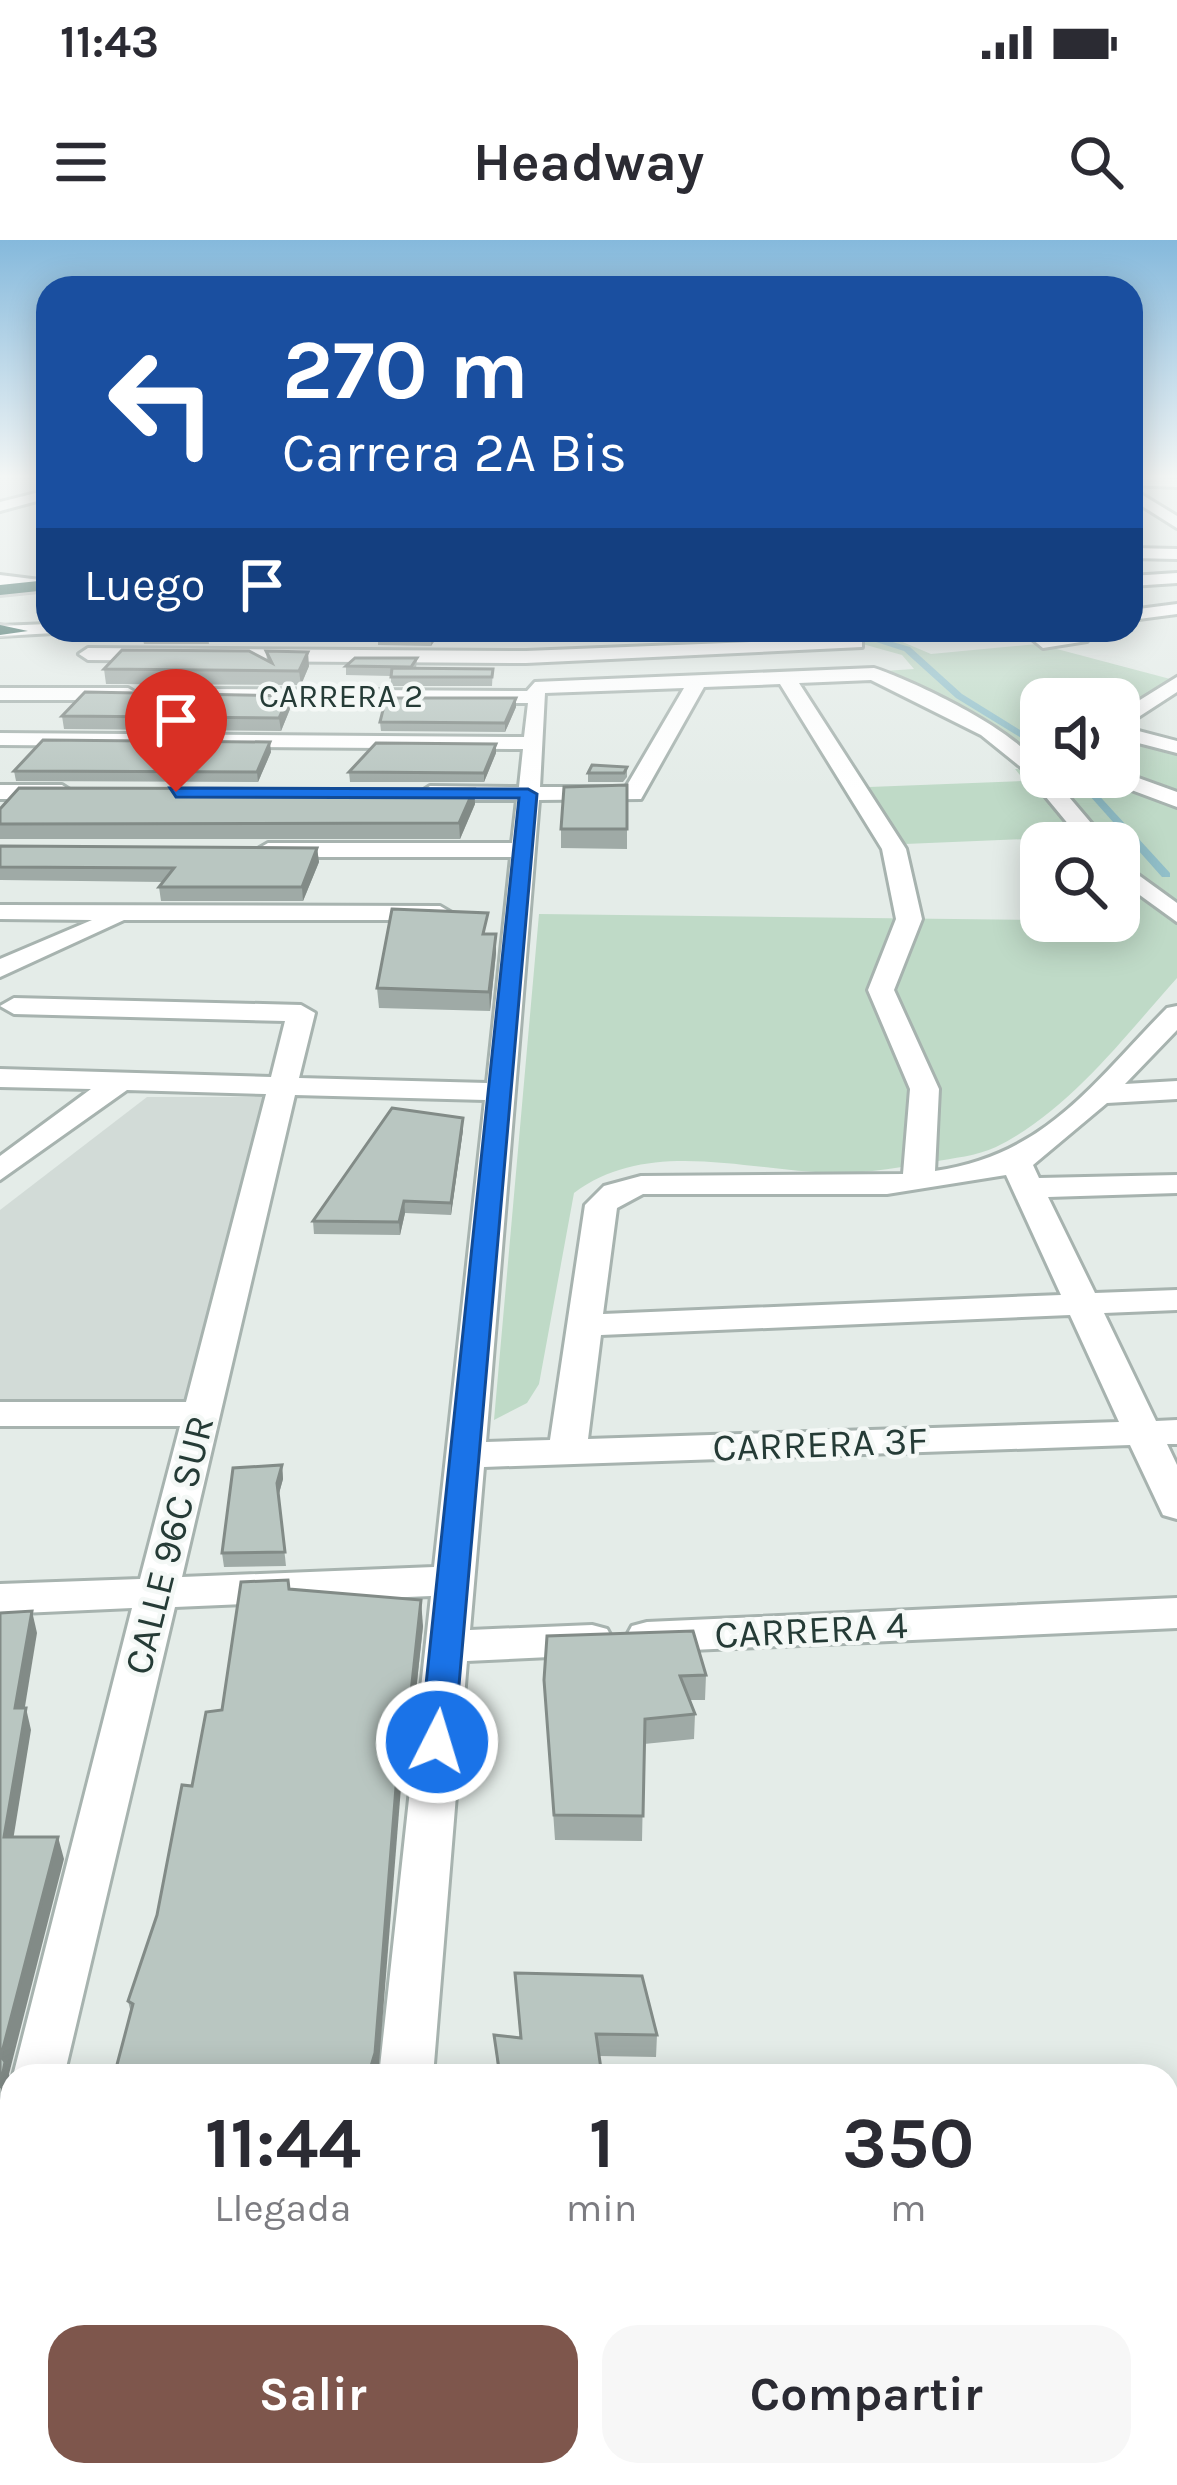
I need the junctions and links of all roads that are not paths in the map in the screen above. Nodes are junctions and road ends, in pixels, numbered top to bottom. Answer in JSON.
{"nodes":[{"id":1,"x":36,"y":586,"type":"edge"},
{"id":2,"x":0,"y":590,"type":"edge"},
{"id":3,"x":36,"y":601,"type":"edge"},
{"id":4,"x":0,"y":604,"type":"edge"},
{"id":5,"x":36,"y":630,"type":"edge"},
{"id":6,"x":6,"y":631,"type":"edge"},
{"id":7,"x":97,"y":642,"type":"edge"},
{"id":8,"x":825,"y":642,"type":"edge"},
{"id":9,"x":856,"y":643,"type":"dead end"},
{"id":10,"x":830,"y":644,"type":"junction"},
{"id":11,"x":88,"y":654,"type":"junction"},
{"id":12,"x":786,"y":678,"type":"junction"},
{"id":13,"x":697,"y":682,"type":"junction"},
{"id":14,"x":1177,"y":683,"type":"edge"},
{"id":15,"x":537,"y":693,"type":"junction"},
{"id":16,"x":0,"y":694,"type":"edge"},
{"id":17,"x":58,"y":694,"type":"junction"},
{"id":18,"x":149,"y":694,"type":"edge"},
{"id":19,"x":172,"y":695,"type":"edge"},
{"id":20,"x":1140,"y":708,"type":"edge"},
{"id":21,"x":1140,"y":737,"type":"edge"},
{"id":22,"x":533,"y":742,"type":"junction"},
{"id":23,"x":12,"y":745,"type":"edge"},
{"id":24,"x":1177,"y":747,"type":"edge"},
{"id":25,"x":1020,"y":753,"type":"edge"},
{"id":26,"x":1140,"y":786,"type":"edge"},
{"id":27,"x":0,"y":791,"type":"edge"},
{"id":28,"x":92,"y":792,"type":"edge"},
{"id":29,"x":413,"y":793,"type":"edge"},
{"id":30,"x":528,"y":794,"type":"junction"},
{"id":31,"x":1061,"y":798,"type":"edge"},
{"id":32,"x":1177,"y":800,"type":"edge"},
{"id":33,"x":1080,"y":822,"type":"edge"},
{"id":34,"x":254,"y":850,"type":"edge"},
{"id":35,"x":523,"y":850,"type":"junction"},
{"id":36,"x":1140,"y":885,"type":"edge"},
{"id":37,"x":0,"y":912,"type":"edge"},
{"id":38,"x":129,"y":913,"type":"junction"},
{"id":39,"x":494,"y":914,"type":"junction"},
{"id":40,"x":1177,"y":915,"type":"edge"},
{"id":41,"x":40,"y":951,"type":"junction"},
{"id":42,"x":0,"y":969,"type":"edge"},
{"id":43,"x":7,"y":1010,"type":"edge"},
{"id":44,"x":1177,"y":1014,"type":"edge"},
{"id":45,"x":0,"y":1078,"type":"edge"},
{"id":46,"x":118,"y":1083,"type":"junction"},
{"id":47,"x":283,"y":1087,"type":"junction"},
{"id":48,"x":1177,"y":1090,"type":"edge"},
{"id":49,"x":500,"y":1092,"type":"junction"},
{"id":50,"x":1095,"y":1095,"type":"junction"},
{"id":51,"x":0,"y":1171,"type":"edge"},
{"id":52,"x":1022,"y":1175,"type":"junction"},
{"id":53,"x":918,"y":1180,"type":"junction"},
{"id":54,"x":1177,"y":1184,"type":"edge"},
{"id":55,"x":1177,"y":1300,"type":"edge"},
{"id":56,"x":1082,"y":1304,"type":"junction"},
{"id":57,"x":584,"y":1325,"type":"junction"},
{"id":58,"x":0,"y":1414,"type":"edge"},
{"id":59,"x":201,"y":1414,"type":"junction"},
{"id":60,"x":1160,"y":1433,"type":"edge"},
{"id":61,"x":567,"y":1451,"type":"junction"},
{"id":62,"x":464,"y":1455,"type":"junction"},
{"id":63,"x":1177,"y":1506,"type":"edge"},
{"id":64,"x":452,"y":1581,"type":"junction"},
{"id":65,"x":157,"y":1593,"type":"junction"},
{"id":66,"x":0,"y":1599,"type":"edge"},
{"id":67,"x":1177,"y":1613,"type":"edge"},
{"id":68,"x":446,"y":1646,"type":"junction"},
{"id":69,"x":40,"y":2064,"type":"edge"},
{"id":70,"x":407,"y":2064,"type":"edge"}],
"edges":[{"from":1,"to":2,"type":"highway"},
{"from":3,"to":4,"type":"highway"},
{"from":5,"to":6,"type":"street"},
{"from":7,"to":11,"type":"street"},
{"from":8,"to":10,"type":"street"},
{"from":9,"to":10,"type":"street"},
{"from":10,"to":11,"type":"street"},
{"from":11,"to":17,"type":"street"},
{"from":12,"to":13,"type":"street","name":"CARRERA 2"},
{"from":12,"to":25,"type":"street","name":"CARRERA 2"},
{"from":12,"to":53,"type":"street"},
{"from":13,"to":15,"type":"street","name":"CARRERA 2"},
{"from":13,"to":30,"type":"street"},
{"from":14,"to":20,"type":"street"},
{"from":15,"to":19,"type":"street","name":"CARRERA 2"},
{"from":15,"to":22,"type":"street"},
{"from":16,"to":17,"type":"street"},
{"from":17,"to":18,"type":"street"},
{"from":17,"to":23,"type":"street"},
{"from":21,"to":24,"type":"street"},
{"from":22,"to":23,"type":"street"},
{"from":22,"to":30,"type":"street"},
{"from":26,"to":32,"type":"street"},
{"from":27,"to":28,"type":"street"},
{"from":29,"to":30,"type":"street"},
{"from":30,"to":35,"type":"street"},
{"from":31,"to":33,"type":"street"},
{"from":34,"to":35,"type":"street"},
{"from":35,"to":39,"type":"street"},
{"from":36,"to":40,"type":"street"},
{"from":37,"to":38,"type":"street"},
{"from":38,"to":39,"type":"street"},
{"from":38,"to":41,"type":"street"},
{"from":39,"to":49,"type":"street"},
{"from":41,"to":42,"type":"street"},
{"from":41,"to":43,"type":"street"},
{"from":43,"to":47,"type":"street","name":"CALLE 96C SUR"},
{"from":44,"to":50,"type":"street"},
{"from":45,"to":46,"type":"street"},
{"from":46,"to":47,"type":"street"},
{"from":46,"to":51,"type":"street"},
{"from":47,"to":49,"type":"street"},
{"from":47,"to":59,"type":"street","name":"CALLE 96C SUR"},
{"from":48,"to":50,"type":"street"},
{"from":49,"to":62,"type":"street"},
{"from":50,"to":52,"type":"street"},
{"from":52,"to":53,"type":"street"},
{"from":52,"to":54,"type":"street"},
{"from":52,"to":56,"type":"street"},
{"from":53,"to":57,"type":"street"},
{"from":55,"to":56,"type":"street"},
{"from":56,"to":57,"type":"street"},
{"from":56,"to":60,"type":"street"},
{"from":57,"to":61,"type":"street"},
{"from":58,"to":59,"type":"street"},
{"from":59,"to":65,"type":"street","name":"CALLE 96C SUR"},
{"from":60,"to":61,"type":"street","name":"CARRERA 3F"},
{"from":60,"to":63,"type":"street"},
{"from":61,"to":62,"type":"street","name":"CARRERA 3F"},
{"from":62,"to":64,"type":"street"},
{"from":64,"to":65,"type":"street"},
{"from":64,"to":68,"type":"street"},
{"from":65,"to":66,"type":"street"},
{"from":65,"to":69,"type":"street","name":"CALLE 96C SUR"},
{"from":67,"to":68,"type":"street","name":"CARRERA 4"},
{"from":68,"to":70,"type":"street"}]}
